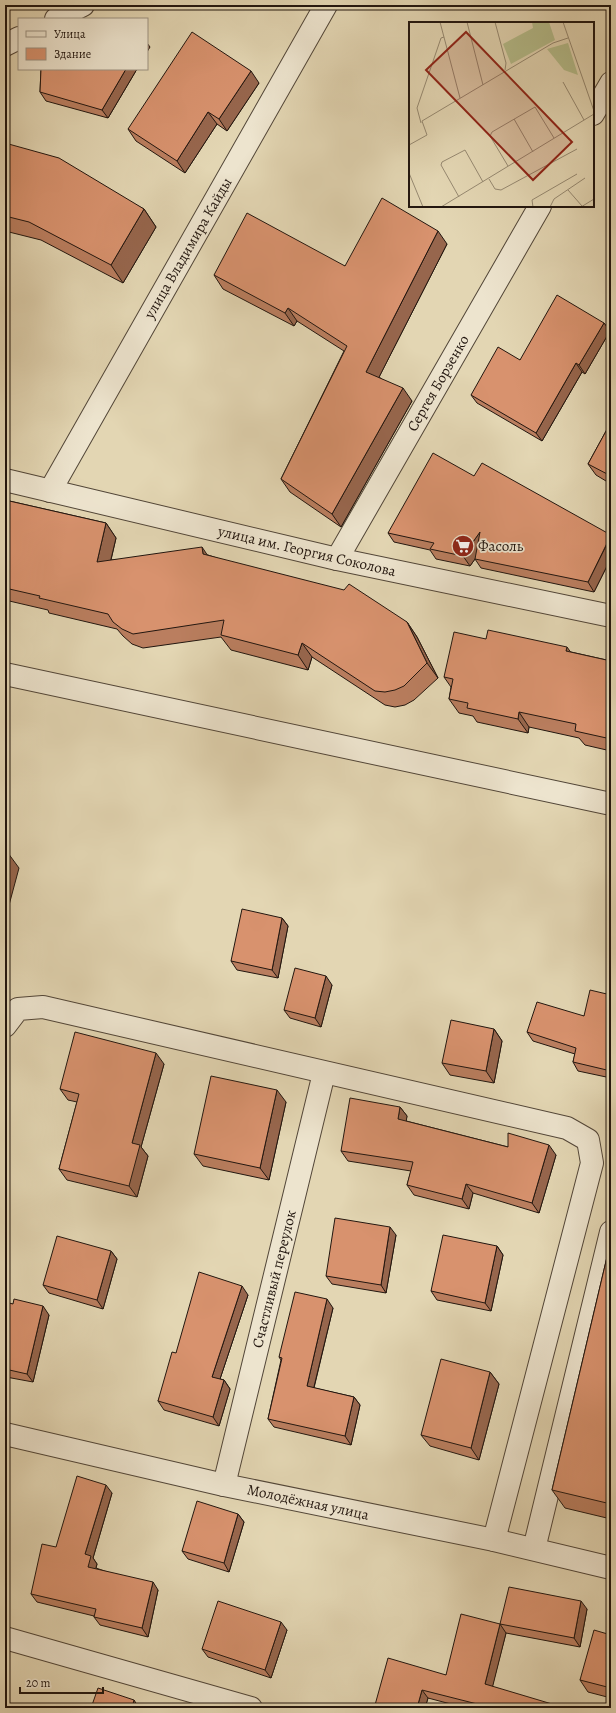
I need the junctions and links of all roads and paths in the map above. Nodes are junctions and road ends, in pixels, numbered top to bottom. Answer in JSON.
{"nodes":[{"id":1,"x":83,"y":5,"type":"edge"},
{"id":2,"x":326,"y":5,"type":"edge"},
{"id":3,"x":58,"y":18,"type":"edge"},
{"id":4,"x":18,"y":38,"type":"edge"},
{"id":5,"x":5,"y":45,"type":"edge"},
{"id":6,"x":611,"y":83,"type":"edge"},
{"id":7,"x":594,"y":112,"type":"edge"},
{"id":8,"x":539,"y":207,"type":"edge"},
{"id":9,"x":5,"y":480,"type":"edge"},
{"id":10,"x":50,"y":491,"type":"junction"},
{"id":11,"x":336,"y":559,"type":"junction"},
{"id":12,"x":611,"y":616,"type":"edge"},
{"id":13,"x":5,"y":674,"type":"edge"},
{"id":14,"x":611,"y":804,"type":"edge"},
{"id":15,"x":5,"y":1026,"type":"edge"},
{"id":16,"x":324,"y":1073,"type":"junction"},
{"id":17,"x":611,"y":1232,"type":"edge"},
{"id":18,"x":5,"y":1434,"type":"edge"},
{"id":19,"x":224,"y":1485,"type":"junction"},
{"id":20,"x":494,"y":1540,"type":"junction"},
{"id":21,"x":534,"y":1549,"type":"junction"},
{"id":22,"x":611,"y":1568,"type":"edge"},
{"id":23,"x":5,"y":1638,"type":"edge"},
{"id":24,"x":251,"y":1708,"type":"edge"}],
"edges":[{"from":1,"to":3,"type":"street"},
{"from":2,"to":10,"type":"street","name":"улица Владимира Кайды"},
{"from":4,"to":5,"type":"street"},
{"from":6,"to":7,"type":"street"},
{"from":8,"to":11,"type":"street","name":"Сергея Борзенко"},
{"from":9,"to":10,"type":"street","name":"улица им. Георгия Соколова"},
{"from":10,"to":11,"type":"street","name":"улица им. Георгия Соколова"},
{"from":11,"to":12,"type":"street","name":"улица им. Георгия Соколова"},
{"from":13,"to":14,"type":"street"},
{"from":15,"to":16,"type":"street"},
{"from":16,"to":19,"type":"street","name":"Счастливый переулок"},
{"from":16,"to":20,"type":"street"},
{"from":17,"to":21,"type":"street"},
{"from":18,"to":19,"type":"street","name":"Молодёжная улица"},
{"from":19,"to":20,"type":"street","name":"Молодёжная улица"},
{"from":20,"to":21,"type":"street","name":"Молодёжная улица"},
{"from":21,"to":22,"type":"street","name":"Молодёжная улица"},
{"from":23,"to":24,"type":"street"}]}
